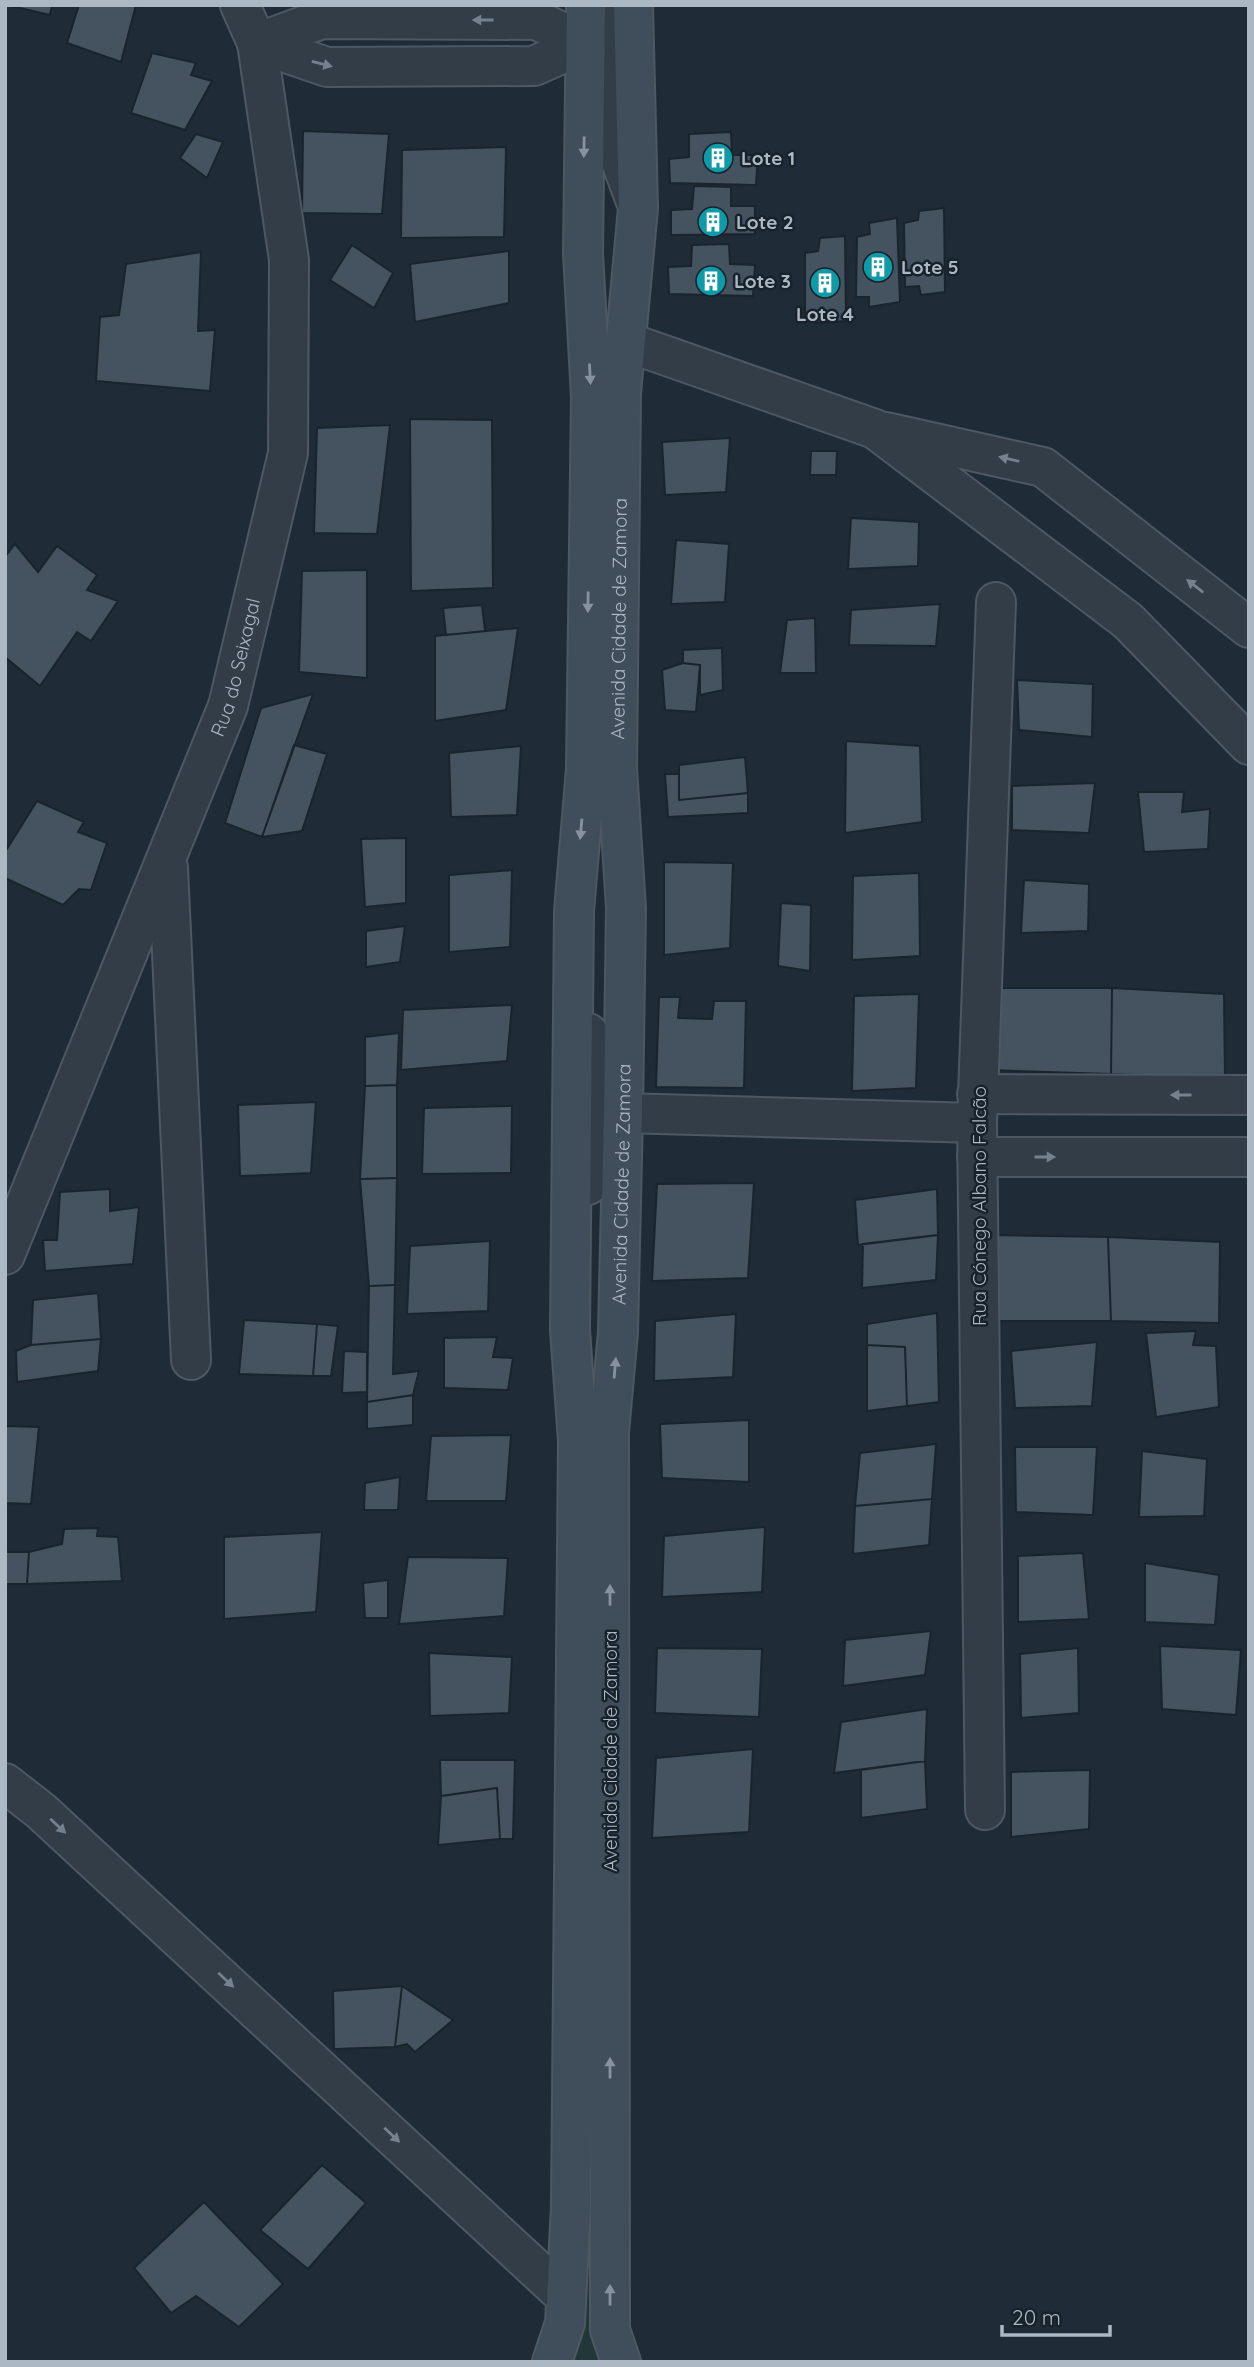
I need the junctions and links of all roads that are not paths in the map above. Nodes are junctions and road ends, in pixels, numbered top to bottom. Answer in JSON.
{"nodes":[{"id":1,"x":240,"y":5,"type":"edge"},
{"id":2,"x":572,"y":5,"type":"edge"},
{"id":3,"x":586,"y":5,"type":"edge"},
{"id":4,"x":616,"y":5,"type":"edge"},
{"id":5,"x":633,"y":5,"type":"edge"},
{"id":6,"x":536,"y":20,"type":"junction"},
{"id":7,"x":257,"y":43,"type":"junction"},
{"id":8,"x":586,"y":43,"type":"junction"},
{"id":9,"x":534,"y":66,"type":"junction"},
{"id":10,"x":585,"y":102,"type":"junction"},
{"id":11,"x":638,"y":208,"type":"junction"},
{"id":12,"x":627,"y":342,"type":"junction"},
{"id":13,"x":875,"y":429,"type":"junction"},
{"id":14,"x":996,"y":602,"type":"dead end"},
{"id":15,"x":1249,"y":628,"type":"edge"},
{"id":16,"x":1249,"y":745,"type":"edge"},
{"id":17,"x":167,"y":855,"type":"junction"},
{"id":18,"x":573,"y":956,"type":"junction"},
{"id":19,"x":1249,"y":1095,"type":"edge"},
{"id":20,"x":624,"y":1113,"type":"junction"},
{"id":21,"x":977,"y":1125,"type":"junction"},
{"id":22,"x":1249,"y":1157,"type":"edge"},
{"id":23,"x":5,"y":1255,"type":"edge"},
{"id":24,"x":570,"y":1267,"type":"junction"},
{"id":25,"x":191,"y":1360,"type":"dead end"},
{"id":26,"x":5,"y":1783,"type":"edge"},
{"id":27,"x":985,"y":1810,"type":"dead end"},
{"id":28,"x":566,"y":2297,"type":"junction"},
{"id":29,"x":552,"y":2362,"type":"edge"},
{"id":30,"x":621,"y":2362,"type":"edge"}],
"edges":[{"from":1,"to":7,"type":"street","name":"Rua do Seixagal"},
{"from":2,"to":6,"type":"street"},
{"from":3,"to":8,"type":"street","name":"Avenida Cidade de Zamora"},
{"from":4,"to":8,"type":"street"},
{"from":5,"to":11,"type":"street","name":"Avenida Cidade de Zamora"},
{"from":6,"to":7,"type":"street","one_way":true},
{"from":6,"to":8,"type":"street"},
{"from":7,"to":9,"type":"street","one_way":true},
{"from":7,"to":17,"type":"street","name":"Rua do Seixagal"},
{"from":8,"to":9,"type":"street"},
{"from":8,"to":10,"type":"street","name":"Avenida Cidade de Zamora"},
{"from":8,"to":11,"type":"street"},
{"from":9,"to":10,"type":"street"},
{"from":10,"to":18,"type":"street","name":"Avenida Cidade de Zamora","one_way":true},
{"from":11,"to":12,"type":"street","name":"Avenida Cidade de Zamora"},
{"from":12,"to":13,"type":"street"},
{"from":12,"to":20,"type":"street","name":"Avenida Cidade de Zamora"},
{"from":15,"to":13,"type":"street","one_way":true},
{"from":13,"to":16,"type":"street"},
{"from":14,"to":21,"type":"street","name":"Rua Cónego Albano Falcão"},
{"from":17,"to":23,"type":"street","name":"Rua do Seixagal"},
{"from":17,"to":25,"type":"street"},
{"from":18,"to":20,"type":"street"},
{"from":18,"to":24,"type":"street","name":"Avenida Cidade de Zamora"},
{"from":19,"to":21,"type":"street","one_way":true},
{"from":20,"to":21,"type":"street"},
{"from":20,"to":24,"type":"street"},
{"from":30,"to":20,"type":"street","name":"Avenida Cidade de Zamora","one_way":true},
{"from":21,"to":22,"type":"street","one_way":true},
{"from":21,"to":27,"type":"street","name":"Rua Cónego Albano Falcão"},
{"from":24,"to":28,"type":"street","name":"Avenida Cidade de Zamora"},
{"from":26,"to":28,"type":"street","one_way":true},
{"from":28,"to":29,"type":"street","name":"Avenida Cidade de Zamora"}]}
